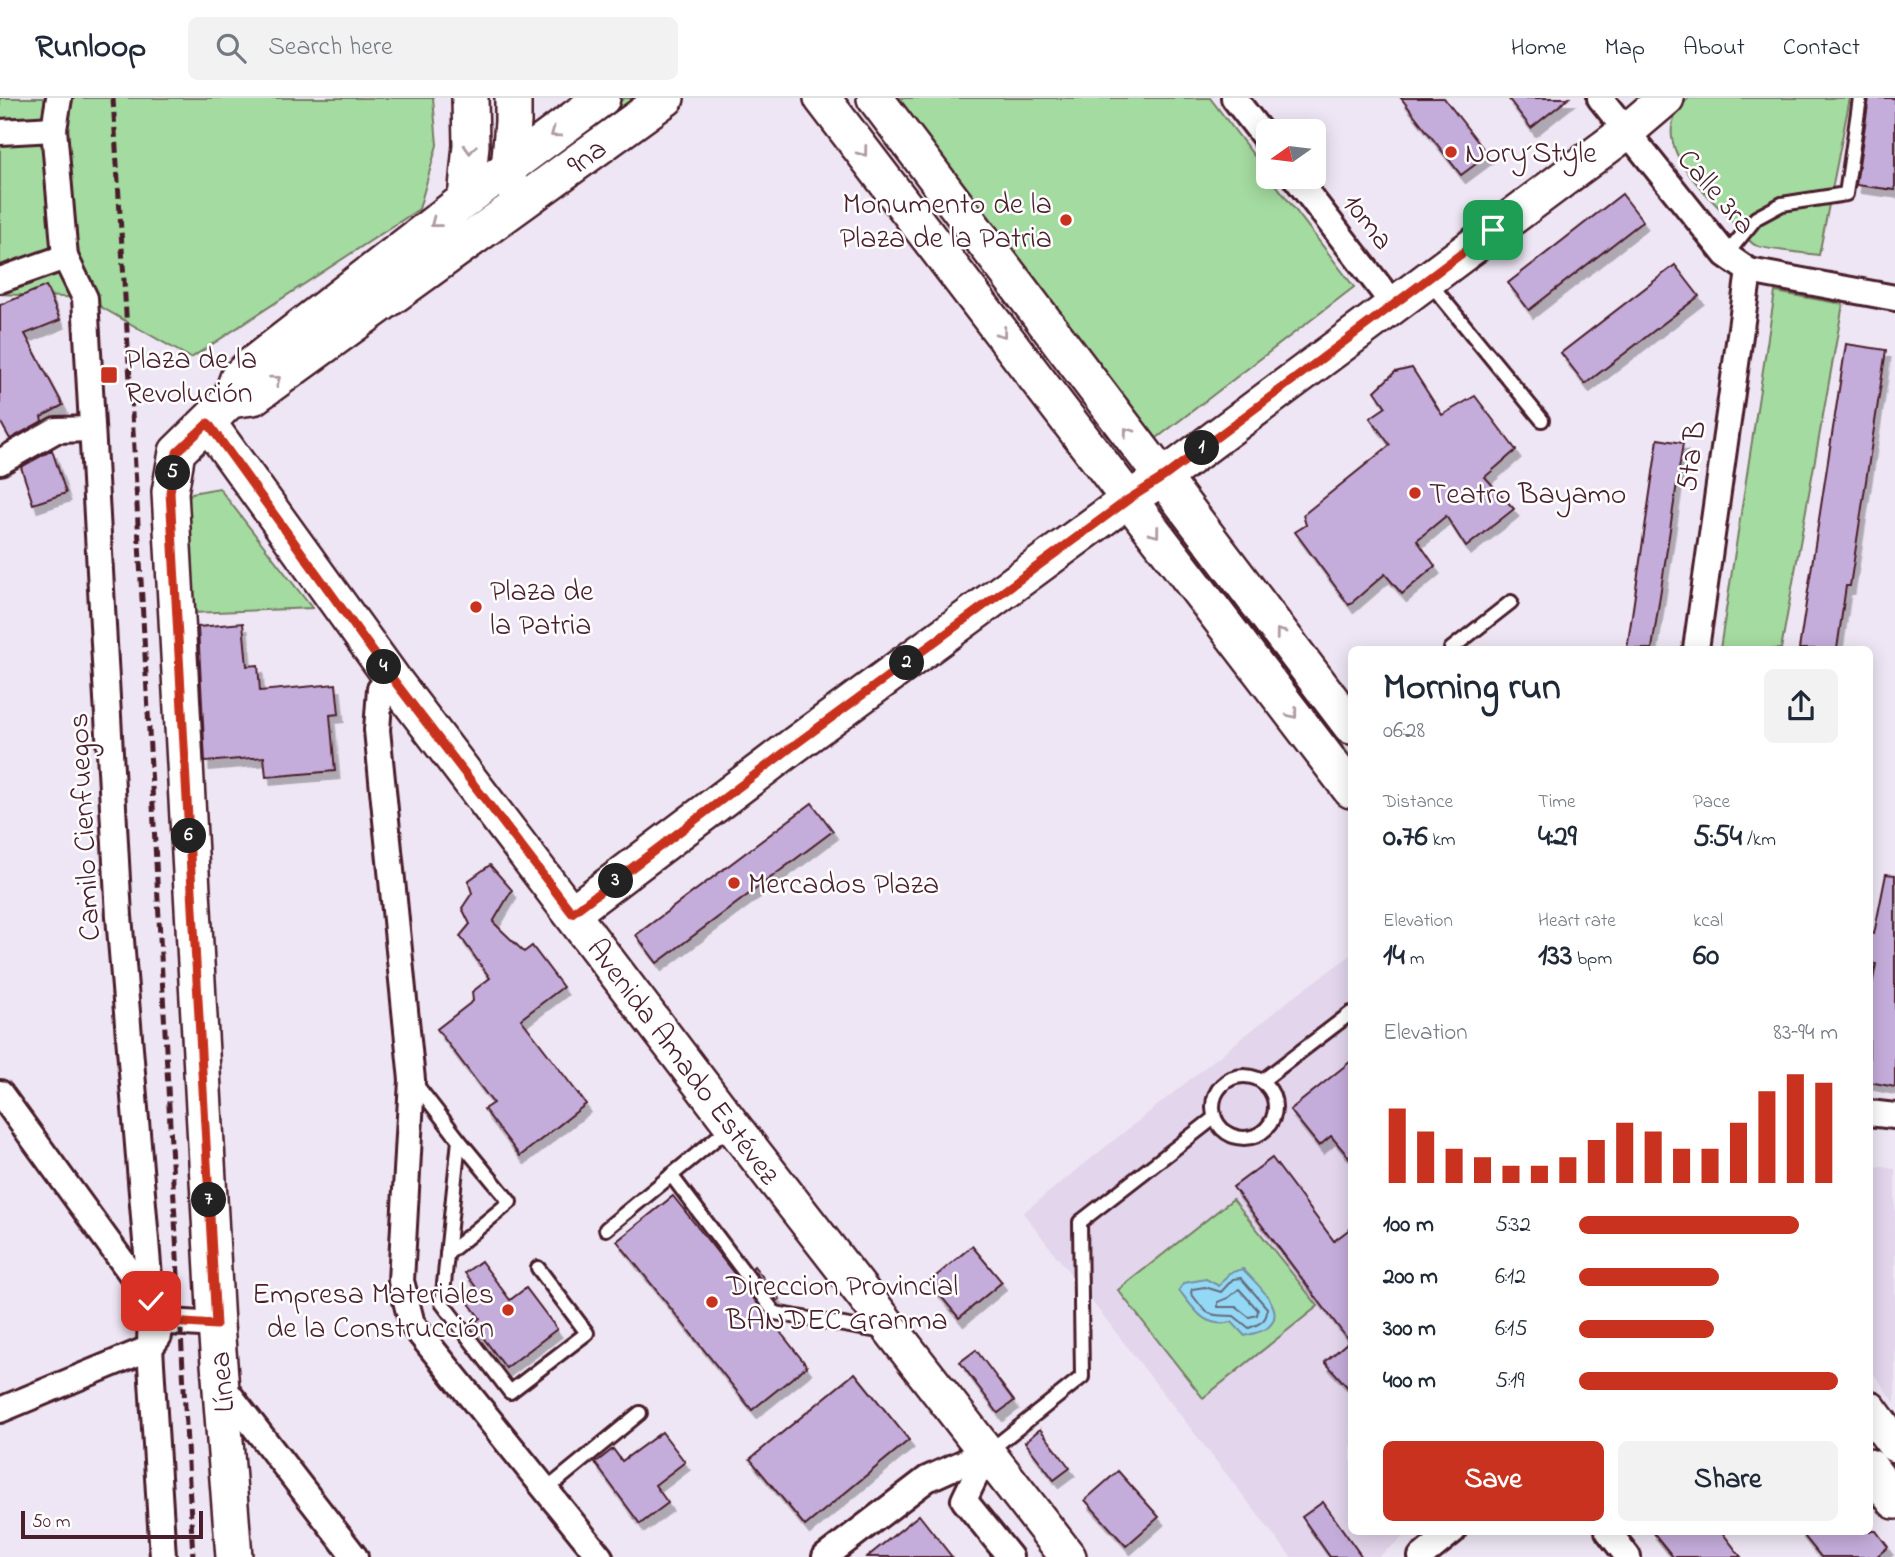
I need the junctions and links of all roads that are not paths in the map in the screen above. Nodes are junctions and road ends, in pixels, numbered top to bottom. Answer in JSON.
{"nodes":[{"id":1,"x":59,"y":98,"type":"edge"},
{"id":2,"x":470,"y":98,"type":"edge"},
{"id":3,"x":513,"y":98,"type":"edge"},
{"id":4,"x":602,"y":98,"type":"edge"},
{"id":5,"x":666,"y":98,"type":"edge"},
{"id":6,"x":822,"y":98,"type":"edge"},
{"id":7,"x":875,"y":98,"type":"edge"},
{"id":8,"x":1234,"y":98,"type":"edge"},
{"id":9,"x":1600,"y":98,"type":"edge"},
{"id":10,"x":1666,"y":98,"type":"edge"},
{"id":11,"x":1860,"y":98,"type":"edge"},
{"id":12,"x":1256,"y":126,"type":"edge"},
{"id":13,"x":54,"y":129,"type":"junction"},
{"id":14,"x":0,"y":132,"type":"edge"},
{"id":15,"x":1626,"y":132,"type":"junction"},
{"id":16,"x":509,"y":167,"type":"junction"},
{"id":17,"x":1304,"y":189,"type":"edge"},
{"id":18,"x":466,"y":199,"type":"junction"},
{"id":19,"x":507,"y":213,"type":"junction"},
{"id":20,"x":1726,"y":255,"type":"junction"},
{"id":21,"x":65,"y":257,"type":"junction"},
{"id":22,"x":1749,"y":271,"type":"junction"},
{"id":23,"x":1427,"y":279,"type":"junction"},
{"id":24,"x":0,"y":280,"type":"edge"},
{"id":25,"x":1895,"y":298,"type":"edge"},
{"id":26,"x":1393,"y":304,"type":"junction"},
{"id":27,"x":219,"y":412,"type":"junction"},
{"id":28,"x":1542,"y":420,"type":"dead end"},
{"id":29,"x":92,"y":429,"type":"junction"},
{"id":30,"x":0,"y":462,"type":"edge"},
{"id":31,"x":1163,"y":478,"type":"junction"},
{"id":32,"x":1129,"y":499,"type":"junction"},
{"id":33,"x":1511,"y":602,"type":"dead end"},
{"id":34,"x":1455,"y":646,"type":"edge"},
{"id":35,"x":1696,"y":646,"type":"edge"},
{"id":36,"x":392,"y":678,"type":"junction"},
{"id":37,"x":1348,"y":722,"type":"edge"},
{"id":38,"x":1348,"y":786,"type":"edge"},
{"id":39,"x":572,"y":913,"type":"junction"},
{"id":40,"x":1348,"y":1015,"type":"edge"},
{"id":41,"x":412,"y":1080,"type":"junction"},
{"id":42,"x":1262,"y":1082,"type":"junction"},
{"id":43,"x":0,"y":1093,"type":"edge"},
{"id":44,"x":1873,"y":1113,"type":"edge"},
{"id":45,"x":1895,"y":1116,"type":"edge"},
{"id":46,"x":1214,"y":1118,"type":"junction"},
{"id":47,"x":732,"y":1125,"type":"junction"},
{"id":48,"x":459,"y":1140,"type":"junction"},
{"id":49,"x":671,"y":1175,"type":"junction"},
{"id":50,"x":606,"y":1229,"type":"dead end"},
{"id":51,"x":447,"y":1254,"type":"junction"},
{"id":52,"x":538,"y":1268,"type":"dead end"},
{"id":53,"x":151,"y":1301,"type":"junction"},
{"id":54,"x":170,"y":1322,"type":"junction"},
{"id":55,"x":216,"y":1325,"type":"junction"},
{"id":56,"x":895,"y":1334,"type":"junction"},
{"id":57,"x":150,"y":1348,"type":"junction"},
{"id":58,"x":222,"y":1385,"type":"junction"},
{"id":59,"x":0,"y":1410,"type":"edge"},
{"id":60,"x":640,"y":1413,"type":"dead end"},
{"id":61,"x":1873,"y":1414,"type":"edge"},
{"id":62,"x":1895,"y":1444,"type":"edge"},
{"id":63,"x":987,"y":1452,"type":"junction"},
{"id":64,"x":1873,"y":1472,"type":"edge"},
{"id":65,"x":546,"y":1490,"type":"junction"},
{"id":66,"x":1895,"y":1501,"type":"edge"},
{"id":67,"x":1448,"y":1535,"type":"edge"},
{"id":68,"x":1611,"y":1535,"type":"edge"},
{"id":69,"x":1063,"y":1556,"type":"edge"},
{"id":70,"x":163,"y":1557,"type":"edge"},
{"id":71,"x":234,"y":1557,"type":"edge"},
{"id":72,"x":355,"y":1557,"type":"edge"},
{"id":73,"x":600,"y":1557,"type":"edge"},
{"id":74,"x":825,"y":1557,"type":"edge"},
{"id":75,"x":1010,"y":1557,"type":"edge"},
{"id":76,"x":1421,"y":1557,"type":"edge"},
{"id":77,"x":1628,"y":1557,"type":"edge"}],
"edges":[{"from":1,"to":13,"type":"street","name":"Camilo Cienfuegos"},
{"from":2,"to":18,"type":"main road","one_way":true},
{"from":3,"to":16,"type":"main road"},
{"from":4,"to":16,"type":"main road","name":"9na","one_way":true},
{"from":5,"to":19,"type":"main road","name":"9na"},
{"from":6,"to":32,"type":"main road","one_way":true},
{"from":31,"to":7,"type":"main road","one_way":true},
{"from":8,"to":12,"type":"street"},
{"from":9,"to":15,"type":"street","name":"Calle 3ra"},
{"from":10,"to":15,"type":"main road"},
{"from":11,"to":20,"type":"lane"},
{"from":13,"to":14,"type":"street"},
{"from":13,"to":21,"type":"street","name":"Camilo Cienfuegos"},
{"from":15,"to":20,"type":"street","name":"Calle 3ra"},
{"from":15,"to":23,"type":"main road"},
{"from":16,"to":18,"type":"main road","name":"9na"},
{"from":16,"to":19,"type":"main road"},
{"from":17,"to":26,"type":"street","name":"10ma"},
{"from":18,"to":27,"type":"main road","name":"9na","one_way":true},
{"from":27,"to":19,"type":"main road","name":"9na","one_way":true},
{"from":20,"to":22,"type":"street","name":"Calle 3ra"},
{"from":21,"to":24,"type":"street"},
{"from":21,"to":29,"type":"street","name":"Camilo Cienfuegos"},
{"from":22,"to":25,"type":"street","name":"Calle 3ra"},
{"from":22,"to":35,"type":"street","name":"5ta B"},
{"from":23,"to":26,"type":"main road"},
{"from":23,"to":28,"type":"lane"},
{"from":26,"to":31,"type":"main road"},
{"from":27,"to":36,"type":"main road","name":"Avenida Amado Estévez"},
{"from":27,"to":55,"type":"main road","name":"Línea"},
{"from":29,"to":30,"type":"street"},
{"from":29,"to":53,"type":"street","name":"Camilo Cienfuegos"},
{"from":31,"to":32,"type":"main road"},
{"from":37,"to":31,"type":"main road","one_way":true},
{"from":32,"to":38,"type":"main road","one_way":true},
{"from":32,"to":39,"type":"main road"},
{"from":33,"to":34,"type":"lane"},
{"from":36,"to":39,"type":"main road","name":"Avenida Amado Estévez"},
{"from":36,"to":41,"type":"street"},
{"from":39,"to":47,"type":"main road","name":"Avenida Amado Estévez"},
{"from":40,"to":42,"type":"lane"},
{"from":41,"to":48,"type":"lane"},
{"from":41,"to":65,"type":"street"},
{"from":42,"to":46,"type":"lane"},
{"from":42,"to":46,"type":"lane"},
{"from":43,"to":53,"type":"street"},
{"from":44,"to":45,"type":"street"},
{"from":46,"to":63,"type":"lane"},
{"from":47,"to":49,"type":"lane"},
{"from":47,"to":56,"type":"main road","name":"Avenida Amado Estévez"},
{"from":48,"to":51,"type":"lane"},
{"from":48,"to":51,"type":"lane"},
{"from":49,"to":50,"type":"lane"},
{"from":49,"to":56,"type":"lane"},
{"from":51,"to":52,"type":"lane"},
{"from":53,"to":54,"type":"street"},
{"from":53,"to":57,"type":"street","name":"Camilo Cienfuegos"},
{"from":54,"to":55,"type":"street"},
{"from":54,"to":57,"type":"street"},
{"from":55,"to":58,"type":"main road","name":"Línea"},
{"from":56,"to":63,"type":"main road","name":"Avenida Amado Estévez"},
{"from":57,"to":59,"type":"street"},
{"from":57,"to":70,"type":"street","name":"Camilo Cienfuegos"},
{"from":58,"to":71,"type":"main road","name":"Línea"},
{"from":58,"to":72,"type":"street"},
{"from":60,"to":65,"type":"lane"},
{"from":61,"to":62,"type":"main road"},
{"from":63,"to":69,"type":"main road","name":"Avenida Amado Estévez"},
{"from":63,"to":74,"type":"street"},
{"from":63,"to":75,"type":"street"},
{"from":64,"to":66,"type":"main road"},
{"from":65,"to":73,"type":"street"},
{"from":67,"to":76,"type":"street"},
{"from":68,"to":77,"type":"street"}]}
